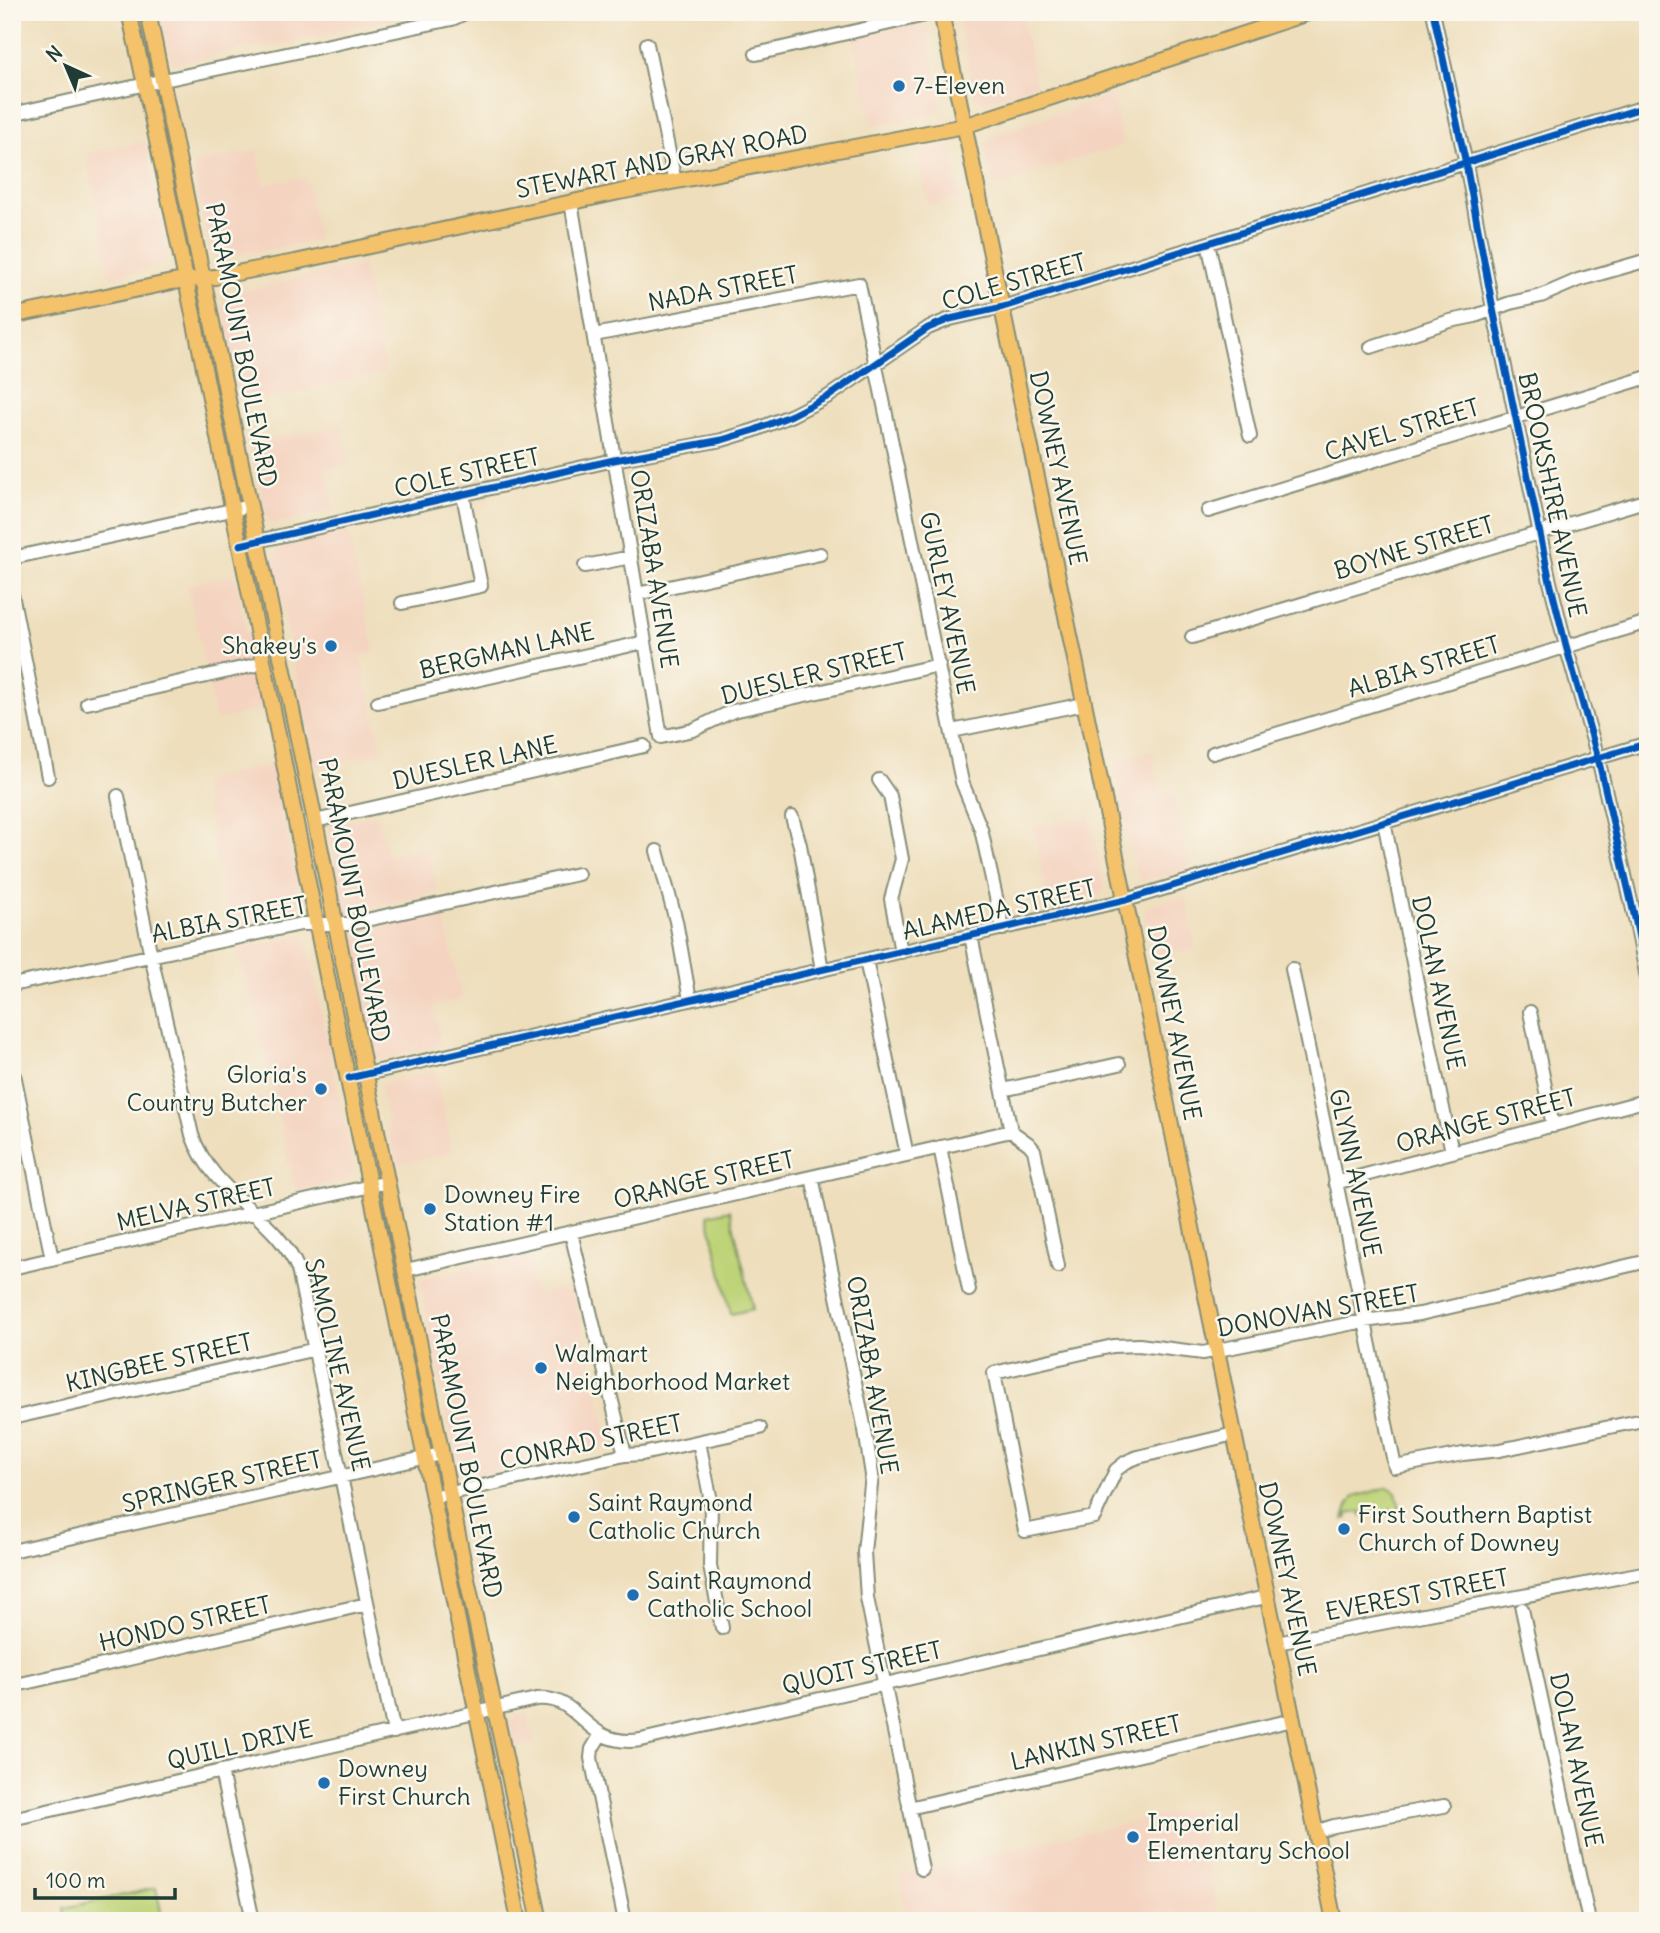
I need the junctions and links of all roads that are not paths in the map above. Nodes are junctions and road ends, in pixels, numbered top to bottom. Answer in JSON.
{"nodes":[{"id":1,"x":129,"y":12,"type":"edge"},
{"id":2,"x":148,"y":12,"type":"edge"},
{"id":3,"x":467,"y":12,"type":"edge"},
{"id":4,"x":939,"y":12,"type":"edge"},
{"id":5,"x":1311,"y":12,"type":"edge"},
{"id":6,"x":1433,"y":12,"type":"edge"},
{"id":7,"x":647,"y":44,"type":"dead end"},
{"id":8,"x":757,"y":54,"type":"dead end"},
{"id":9,"x":164,"y":80,"type":"junction"},
{"id":10,"x":145,"y":84,"type":"junction"},
{"id":11,"x":1648,"y":106,"type":"edge"},
{"id":12,"x":12,"y":114,"type":"edge"},
{"id":13,"x":964,"y":126,"type":"junction"},
{"id":14,"x":1466,"y":164,"type":"junction"},
{"id":15,"x":675,"y":181,"type":"junction"},
{"id":16,"x":571,"y":202,"type":"junction"},
{"id":17,"x":1208,"y":243,"type":"junction"},
{"id":18,"x":1648,"y":260,"type":"edge"},
{"id":19,"x":204,"y":278,"type":"junction"},
{"id":20,"x":186,"y":281,"type":"junction"},
{"id":21,"x":859,"y":284,"type":"joint"},
{"id":22,"x":1003,"y":307,"type":"junction"},
{"id":23,"x":1493,"y":309,"type":"junction"},
{"id":24,"x":12,"y":316,"type":"edge"},
{"id":25,"x":594,"y":335,"type":"junction"},
{"id":26,"x":1371,"y":347,"type":"dead end"},
{"id":27,"x":876,"y":365,"type":"junction"},
{"id":28,"x":1648,"y":377,"type":"edge"},
{"id":29,"x":1516,"y":417,"type":"junction"},
{"id":30,"x":1250,"y":436,"type":"dead end"},
{"id":31,"x":614,"y":460,"type":"junction"},
{"id":32,"x":463,"y":495,"type":"junction"},
{"id":33,"x":1648,"y":500,"type":"edge"},
{"id":34,"x":250,"y":506,"type":"junction"},
{"id":35,"x":233,"y":510,"type":"junction"},
{"id":36,"x":1208,"y":511,"type":"dead end"},
{"id":37,"x":1540,"y":532,"type":"junction"},
{"id":38,"x":257,"y":541,"type":"junction"},
{"id":39,"x":240,"y":544,"type":"junction"},
{"id":40,"x":820,"y":554,"type":"dead end"},
{"id":41,"x":631,"y":556,"type":"junction"},
{"id":42,"x":12,"y":558,"type":"edge"},
{"id":43,"x":585,"y":566,"type":"dead end"},
{"id":44,"x":12,"y":594,"type":"edge"},
{"id":45,"x":637,"y":594,"type":"junction"},
{"id":46,"x":402,"y":603,"type":"dead end"},
{"id":47,"x":1648,"y":622,"type":"edge"},
{"id":48,"x":1192,"y":637,"type":"dead end"},
{"id":49,"x":645,"y":642,"type":"junction"},
{"id":50,"x":1566,"y":646,"type":"junction"},
{"id":51,"x":264,"y":663,"type":"junction"},
{"id":52,"x":939,"y":665,"type":"junction"},
{"id":53,"x":378,"y":702,"type":"dead end"},
{"id":54,"x":87,"y":703,"type":"dead end"},
{"id":55,"x":1084,"y":704,"type":"junction"},
{"id":56,"x":951,"y":731,"type":"junction"},
{"id":57,"x":661,"y":737,"type":"joint"},
{"id":58,"x":1648,"y":743,"type":"edge"},
{"id":59,"x":644,"y":746,"type":"dead end"},
{"id":60,"x":1213,"y":753,"type":"dead end"},
{"id":61,"x":1598,"y":758,"type":"junction"},
{"id":62,"x":48,"y":777,"type":"dead end"},
{"id":63,"x":880,"y":780,"type":"dead end"},
{"id":64,"x":118,"y":796,"type":"dead end"},
{"id":65,"x":792,"y":817,"type":"dead end"},
{"id":66,"x":315,"y":821,"type":"junction"},
{"id":67,"x":1384,"y":822,"type":"junction"},
{"id":68,"x":657,"y":851,"type":"dead end"},
{"id":69,"x":578,"y":874,"type":"dead end"},
{"id":70,"x":1126,"y":900,"type":"junction"},
{"id":71,"x":1642,"y":922,"type":"edge"},
{"id":72,"x":317,"y":924,"type":"junction"},
{"id":73,"x":335,"y":924,"type":"junction"},
{"id":74,"x":1003,"y":929,"type":"junction"},
{"id":75,"x":971,"y":936,"type":"junction"},
{"id":76,"x":901,"y":952,"type":"junction"},
{"id":77,"x":150,"y":956,"type":"junction"},
{"id":78,"x":866,"y":960,"type":"junction"},
{"id":79,"x":1292,"y":969,"type":"dead end"},
{"id":80,"x":822,"y":970,"type":"junction"},
{"id":81,"x":1648,"y":983,"type":"edge"},
{"id":82,"x":12,"y":985,"type":"edge"},
{"id":83,"x":690,"y":1000,"type":"junction"},
{"id":84,"x":1530,"y":1012,"type":"dead end"},
{"id":85,"x":12,"y":1064,"type":"edge"},
{"id":86,"x":1119,"y":1064,"type":"dead end"},
{"id":87,"x":366,"y":1074,"type":"junction"},
{"id":88,"x":349,"y":1078,"type":"junction"},
{"id":89,"x":1003,"y":1090,"type":"junction"},
{"id":90,"x":1648,"y":1100,"type":"edge"},
{"id":91,"x":1553,"y":1126,"type":"junction"},
{"id":92,"x":1012,"y":1131,"type":"junction"},
{"id":93,"x":940,"y":1147,"type":"junction"},
{"id":94,"x":1452,"y":1152,"type":"junction"},
{"id":95,"x":907,"y":1155,"type":"junction"},
{"id":96,"x":812,"y":1177,"type":"junction"},
{"id":97,"x":388,"y":1182,"type":"junction"},
{"id":98,"x":1335,"y":1183,"type":"junction"},
{"id":99,"x":370,"y":1186,"type":"junction"},
{"id":100,"x":253,"y":1214,"type":"junction"},
{"id":101,"x":570,"y":1233,"type":"junction"},
{"id":102,"x":381,"y":1246,"type":"junction"},
{"id":103,"x":52,"y":1259,"type":"junction"},
{"id":104,"x":1648,"y":1261,"type":"edge"},
{"id":105,"x":1058,"y":1266,"type":"dead end"},
{"id":106,"x":12,"y":1268,"type":"edge"},
{"id":107,"x":406,"y":1270,"type":"junction"},
{"id":108,"x":969,"y":1290,"type":"dead end"},
{"id":109,"x":1364,"y":1321,"type":"junction"},
{"id":110,"x":316,"y":1349,"type":"junction"},
{"id":111,"x":1218,"y":1350,"type":"junction"},
{"id":112,"x":12,"y":1418,"type":"edge"},
{"id":113,"x":1648,"y":1419,"type":"edge"},
{"id":114,"x":760,"y":1428,"type":"dead end"},
{"id":115,"x":1234,"y":1434,"type":"junction"},
{"id":116,"x":699,"y":1442,"type":"junction"},
{"id":117,"x":441,"y":1454,"type":"junction"},
{"id":118,"x":625,"y":1455,"type":"junction"},
{"id":119,"x":424,"y":1458,"type":"junction"},
{"id":120,"x":342,"y":1476,"type":"junction"},
{"id":121,"x":449,"y":1493,"type":"junction"},
{"id":122,"x":432,"y":1497,"type":"junction"},
{"id":123,"x":12,"y":1552,"type":"edge"},
{"id":124,"x":1648,"y":1572,"type":"edge"},
{"id":125,"x":1266,"y":1597,"type":"junction"},
{"id":126,"x":367,"y":1604,"type":"junction"},
{"id":127,"x":1522,"y":1609,"type":"dead end"},
{"id":128,"x":722,"y":1628,"type":"dead end"},
{"id":129,"x":1277,"y":1643,"type":"junction"},
{"id":130,"x":884,"y":1684,"type":"junction"},
{"id":131,"x":12,"y":1686,"type":"edge"},
{"id":132,"x":495,"y":1709,"type":"junction"},
{"id":133,"x":476,"y":1713,"type":"junction"},
{"id":134,"x":1293,"y":1720,"type":"junction"},
{"id":135,"x":394,"y":1731,"type":"junction"},
{"id":136,"x":601,"y":1734,"type":"junction"},
{"id":137,"x":221,"y":1771,"type":"junction"},
{"id":138,"x":1444,"y":1805,"type":"dead end"},
{"id":139,"x":909,"y":1808,"type":"junction"},
{"id":140,"x":12,"y":1819,"type":"edge"},
{"id":141,"x":1315,"y":1832,"type":"junction"},
{"id":142,"x":922,"y":1870,"type":"dead end"},
{"id":143,"x":253,"y":1921,"type":"edge"},
{"id":144,"x":519,"y":1921,"type":"edge"},
{"id":145,"x":540,"y":1921,"type":"edge"},
{"id":146,"x":625,"y":1921,"type":"edge"},
{"id":147,"x":1334,"y":1921,"type":"edge"},
{"id":148,"x":1589,"y":1921,"type":"edge"}],
"edges":[{"from":1,"to":10,"type":"main road","name":"PARAMOUNT BOULEVARD"},
{"from":2,"to":9,"type":"main road","name":"PARAMOUNT BOULEVARD"},
{"from":3,"to":9,"type":"street"},
{"from":4,"to":8,"type":"street"},
{"from":4,"to":13,"type":"main road","name":"DOWNEY AVENUE"},
{"from":5,"to":13,"type":"main road","name":"STEWART AND GRAY ROAD"},
{"from":6,"to":14,"type":"street","name":"BROOKSHIRE AVENUE"},
{"from":7,"to":15,"type":"street"},
{"from":9,"to":10,"type":"street"},
{"from":9,"to":19,"type":"main road","name":"PARAMOUNT BOULEVARD"},
{"from":10,"to":12,"type":"street"},
{"from":10,"to":20,"type":"main road","name":"PARAMOUNT BOULEVARD"},
{"from":11,"to":14,"type":"street","name":"COLE STREET"},
{"from":13,"to":15,"type":"main road","name":"STEWART AND GRAY ROAD"},
{"from":13,"to":22,"type":"main road","name":"DOWNEY AVENUE"},
{"from":14,"to":17,"type":"street","name":"COLE STREET"},
{"from":14,"to":23,"type":"street","name":"BROOKSHIRE AVENUE"},
{"from":15,"to":16,"type":"main road","name":"STEWART AND GRAY ROAD"},
{"from":16,"to":19,"type":"main road","name":"STEWART AND GRAY ROAD"},
{"from":16,"to":25,"type":"street","name":"ORIZABA AVENUE"},
{"from":17,"to":22,"type":"street","name":"COLE STREET"},
{"from":17,"to":30,"type":"street"},
{"from":18,"to":23,"type":"street"},
{"from":19,"to":20,"type":"main road","name":"STEWART AND GRAY ROAD"},
{"from":19,"to":34,"type":"main road","name":"PARAMOUNT BOULEVARD"},
{"from":20,"to":24,"type":"main road","name":"STEWART AND GRAY ROAD"},
{"from":20,"to":35,"type":"main road","name":"PARAMOUNT BOULEVARD"},
{"from":21,"to":25,"type":"street","name":"NADA STREET"},
{"from":21,"to":27,"type":"street","name":"GURLEY AVENUE"},
{"from":22,"to":27,"type":"street","name":"COLE STREET"},
{"from":22,"to":55,"type":"main road","name":"DOWNEY AVENUE"},
{"from":23,"to":26,"type":"street"},
{"from":23,"to":29,"type":"street","name":"BROOKSHIRE AVENUE"},
{"from":25,"to":31,"type":"street","name":"ORIZABA AVENUE"},
{"from":27,"to":31,"type":"street","name":"COLE STREET"},
{"from":27,"to":52,"type":"street","name":"GURLEY AVENUE"},
{"from":28,"to":29,"type":"street","name":"CAVEL STREET"},
{"from":29,"to":36,"type":"street","name":"CAVEL STREET"},
{"from":29,"to":37,"type":"street","name":"BROOKSHIRE AVENUE"},
{"from":31,"to":32,"type":"street","name":"COLE STREET"},
{"from":31,"to":41,"type":"street","name":"ORIZABA AVENUE"},
{"from":32,"to":38,"type":"street","name":"COLE STREET"},
{"from":32,"to":46,"type":"street"},
{"from":33,"to":37,"type":"street","name":"BOYNE STREET"},
{"from":34,"to":35,"type":"street"},
{"from":34,"to":38,"type":"main road","name":"PARAMOUNT BOULEVARD"},
{"from":35,"to":39,"type":"main road","name":"PARAMOUNT BOULEVARD"},
{"from":35,"to":42,"type":"street"},
{"from":37,"to":48,"type":"street","name":"BOYNE STREET"},
{"from":37,"to":50,"type":"street","name":"BROOKSHIRE AVENUE"},
{"from":38,"to":39,"type":"street","name":"COLE STREET"},
{"from":38,"to":66,"type":"main road","name":"PARAMOUNT BOULEVARD"},
{"from":39,"to":51,"type":"main road","name":"PARAMOUNT BOULEVARD"},
{"from":40,"to":45,"type":"street"},
{"from":41,"to":43,"type":"street"},
{"from":41,"to":45,"type":"street","name":"ORIZABA AVENUE"},
{"from":44,"to":62,"type":"street"},
{"from":45,"to":49,"type":"street","name":"ORIZABA AVENUE"},
{"from":47,"to":50,"type":"street","name":"ALBIA STREET"},
{"from":49,"to":53,"type":"street","name":"BERGMAN LANE"},
{"from":49,"to":57,"type":"street","name":"ORIZABA AVENUE"},
{"from":50,"to":60,"type":"street","name":"ALBIA STREET"},
{"from":50,"to":61,"type":"street","name":"BROOKSHIRE AVENUE"},
{"from":51,"to":54,"type":"street"},
{"from":51,"to":72,"type":"main road","name":"PARAMOUNT BOULEVARD"},
{"from":52,"to":56,"type":"street","name":"GURLEY AVENUE"},
{"from":52,"to":57,"type":"street","name":"DUESLER STREET"},
{"from":55,"to":56,"type":"street"},
{"from":55,"to":70,"type":"main road","name":"DOWNEY AVENUE"},
{"from":56,"to":74,"type":"street","name":"GURLEY AVENUE"},
{"from":58,"to":61,"type":"street","name":"ALAMEDA STREET"},
{"from":59,"to":66,"type":"street","name":"DUESLER LANE"},
{"from":61,"to":67,"type":"street","name":"ALAMEDA STREET"},
{"from":61,"to":71,"type":"street","name":"BROOKSHIRE AVENUE"},
{"from":63,"to":76,"type":"street"},
{"from":64,"to":77,"type":"street","name":"SAMOLINE AVENUE"},
{"from":65,"to":80,"type":"street"},
{"from":66,"to":73,"type":"main road","name":"PARAMOUNT BOULEVARD"},
{"from":67,"to":70,"type":"street","name":"ALAMEDA STREET"},
{"from":67,"to":94,"type":"street","name":"DOLAN AVENUE"},
{"from":68,"to":83,"type":"street"},
{"from":69,"to":73,"type":"street","name":"ALBIA STREET"},
{"from":70,"to":74,"type":"street","name":"ALAMEDA STREET"},
{"from":70,"to":111,"type":"main road","name":"DOWNEY AVENUE"},
{"from":71,"to":81,"type":"street","name":"BROOKSHIRE AVENUE"},
{"from":72,"to":73,"type":"street","name":"ALBIA STREET"},
{"from":72,"to":77,"type":"street","name":"ALBIA STREET"},
{"from":72,"to":88,"type":"main road","name":"PARAMOUNT BOULEVARD"},
{"from":73,"to":87,"type":"main road","name":"PARAMOUNT BOULEVARD"},
{"from":74,"to":75,"type":"street","name":"ALAMEDA STREET"},
{"from":75,"to":76,"type":"street","name":"ALAMEDA STREET"},
{"from":75,"to":89,"type":"street"},
{"from":76,"to":78,"type":"street","name":"ALAMEDA STREET"},
{"from":77,"to":82,"type":"street","name":"ALBIA STREET"},
{"from":77,"to":100,"type":"street","name":"SAMOLINE AVENUE"},
{"from":78,"to":80,"type":"street","name":"ALAMEDA STREET"},
{"from":78,"to":95,"type":"street"},
{"from":79,"to":98,"type":"street","name":"GLYNN AVENUE"},
{"from":80,"to":83,"type":"street","name":"ALAMEDA STREET"},
{"from":83,"to":87,"type":"street","name":"ALAMEDA STREET"},
{"from":84,"to":91,"type":"street"},
{"from":85,"to":103,"type":"street"},
{"from":86,"to":89,"type":"street"},
{"from":87,"to":88,"type":"street","name":"ALAMEDA STREET"},
{"from":87,"to":97,"type":"main road","name":"PARAMOUNT BOULEVARD"},
{"from":88,"to":99,"type":"main road","name":"PARAMOUNT BOULEVARD"},
{"from":89,"to":92,"type":"street"},
{"from":90,"to":91,"type":"street","name":"ORANGE STREET"},
{"from":91,"to":94,"type":"street","name":"ORANGE STREET"},
{"from":92,"to":93,"type":"street","name":"ORANGE STREET"},
{"from":92,"to":105,"type":"street"},
{"from":93,"to":95,"type":"street","name":"ORANGE STREET"},
{"from":93,"to":108,"type":"street"},
{"from":94,"to":98,"type":"street","name":"ORANGE STREET"},
{"from":95,"to":96,"type":"street","name":"ORANGE STREET"},
{"from":96,"to":101,"type":"street","name":"ORANGE STREET"},
{"from":96,"to":130,"type":"street","name":"ORIZABA AVENUE"},
{"from":97,"to":99,"type":"street","name":"MELVA STREET"},
{"from":97,"to":107,"type":"main road","name":"PARAMOUNT BOULEVARD"},
{"from":98,"to":109,"type":"street","name":"GLYNN AVENUE"},
{"from":99,"to":100,"type":"street","name":"MELVA STREET"},
{"from":99,"to":102,"type":"main road","name":"PARAMOUNT BOULEVARD"},
{"from":100,"to":103,"type":"street","name":"MELVA STREET"},
{"from":100,"to":110,"type":"street","name":"SAMOLINE AVENUE"},
{"from":101,"to":107,"type":"street","name":"ORANGE STREET"},
{"from":101,"to":118,"type":"street"},
{"from":102,"to":107,"type":"main road"},
{"from":102,"to":119,"type":"main road","name":"PARAMOUNT BOULEVARD"},
{"from":103,"to":106,"type":"street","name":"MELVA STREET"},
{"from":104,"to":109,"type":"street","name":"DONOVAN STREET"},
{"from":107,"to":117,"type":"main road","name":"PARAMOUNT BOULEVARD"},
{"from":109,"to":111,"type":"street","name":"DONOVAN STREET"},
{"from":109,"to":113,"type":"street","name":"GLYNN AVENUE"},
{"from":110,"to":112,"type":"street","name":"KINGBEE STREET"},
{"from":110,"to":120,"type":"street","name":"SAMOLINE AVENUE"},
{"from":111,"to":115,"type":"main road","name":"DOWNEY AVENUE"},
{"from":111,"to":115,"type":"street","name":"DONOVAN STREET"},
{"from":114,"to":116,"type":"street","name":"CONRAD STREET"},
{"from":115,"to":125,"type":"main road","name":"DOWNEY AVENUE"},
{"from":116,"to":118,"type":"street","name":"CONRAD STREET"},
{"from":116,"to":128,"type":"street"},
{"from":117,"to":119,"type":"street","name":"SPRINGER STREET"},
{"from":117,"to":121,"type":"main road","name":"PARAMOUNT BOULEVARD"},
{"from":118,"to":121,"type":"street","name":"CONRAD STREET"},
{"from":119,"to":120,"type":"street","name":"SPRINGER STREET"},
{"from":119,"to":122,"type":"main road","name":"PARAMOUNT BOULEVARD"},
{"from":120,"to":123,"type":"street","name":"SPRINGER STREET"},
{"from":120,"to":126,"type":"street","name":"SAMOLINE AVENUE"},
{"from":121,"to":122,"type":"street","name":"CONRAD STREET"},
{"from":121,"to":132,"type":"main road","name":"PARAMOUNT BOULEVARD"},
{"from":122,"to":133,"type":"main road","name":"PARAMOUNT BOULEVARD"},
{"from":124,"to":129,"type":"street","name":"EVEREST STREET"},
{"from":125,"to":129,"type":"main road","name":"DOWNEY AVENUE"},
{"from":125,"to":130,"type":"street","name":"QUOIT STREET"},
{"from":126,"to":131,"type":"street","name":"HONDO STREET"},
{"from":126,"to":135,"type":"street","name":"SAMOLINE AVENUE"},
{"from":127,"to":148,"type":"street","name":"DOLAN AVENUE"},
{"from":129,"to":134,"type":"main road","name":"DOWNEY AVENUE"},
{"from":130,"to":136,"type":"street","name":"QUOIT STREET"},
{"from":130,"to":139,"type":"street","name":"ORIZABA AVENUE"},
{"from":132,"to":133,"type":"street","name":"QUOIT STREET"},
{"from":132,"to":136,"type":"street","name":"QUOIT STREET"},
{"from":132,"to":145,"type":"main road","name":"PARAMOUNT BOULEVARD"},
{"from":133,"to":135,"type":"street","name":"QUILL DRIVE"},
{"from":133,"to":144,"type":"main road","name":"PARAMOUNT BOULEVARD"},
{"from":134,"to":139,"type":"street","name":"LANKIN STREET"},
{"from":134,"to":141,"type":"main road","name":"DOWNEY AVENUE"},
{"from":135,"to":137,"type":"street","name":"QUILL DRIVE"},
{"from":136,"to":146,"type":"street"},
{"from":137,"to":140,"type":"street","name":"QUILL DRIVE"},
{"from":137,"to":143,"type":"street"},
{"from":138,"to":141,"type":"street"},
{"from":139,"to":142,"type":"street","name":"ORIZABA AVENUE"},
{"from":141,"to":147,"type":"main road","name":"DOWNEY AVENUE"}]}
